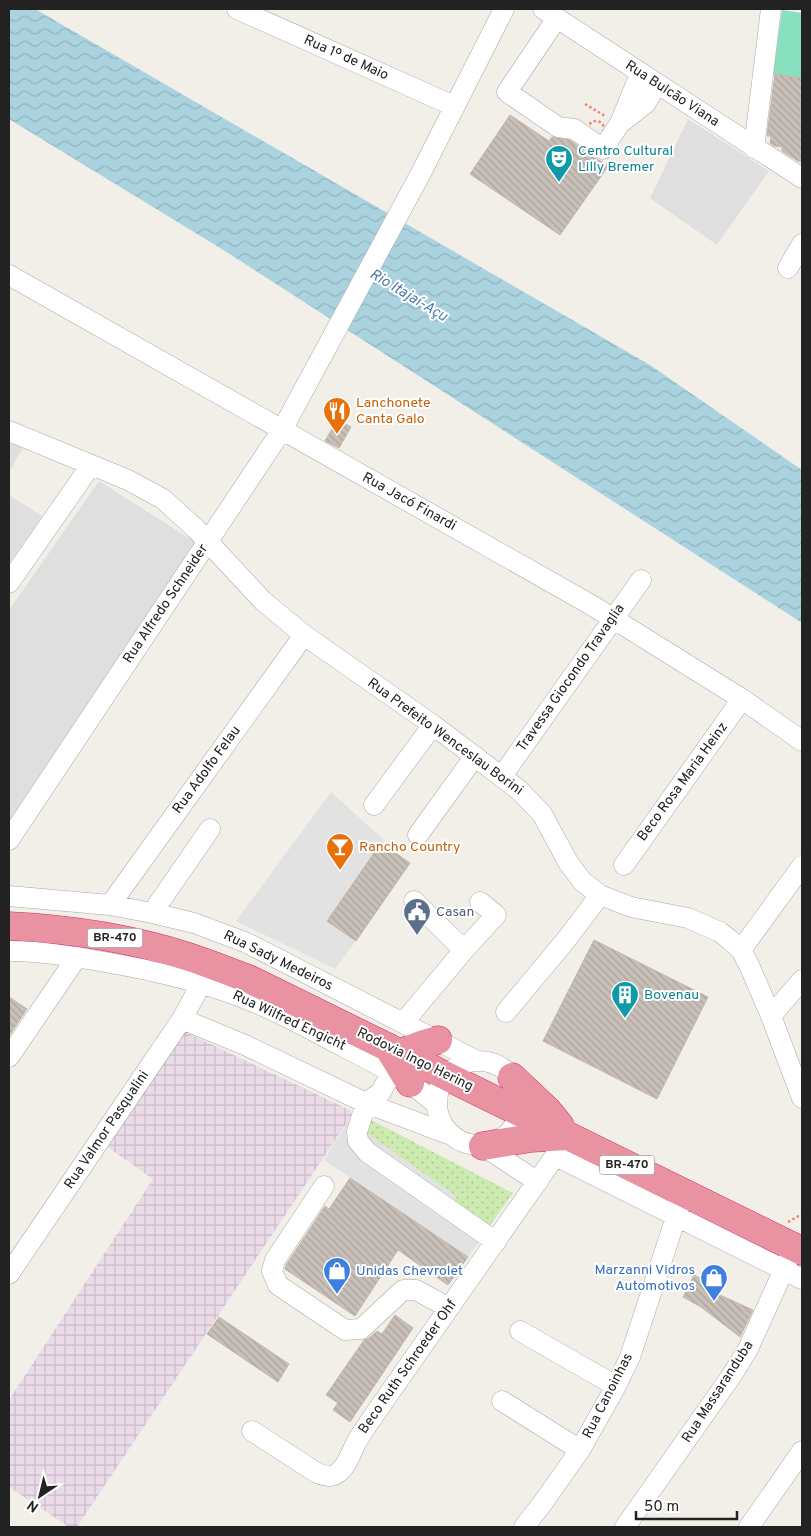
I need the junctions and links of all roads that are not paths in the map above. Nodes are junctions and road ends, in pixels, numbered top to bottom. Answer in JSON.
{"nodes":[{"id":1,"x":237,"y":9,"type":"edge"},
{"id":2,"x":504,"y":9,"type":"edge"},
{"id":3,"x":771,"y":9,"type":"edge"},
{"id":4,"x":550,"y":13,"type":"edge"},
{"id":5,"x":650,"y":79,"type":"junction"},
{"id":6,"x":454,"y":106,"type":"junction"},
{"id":7,"x":754,"y":148,"type":"junction"},
{"id":8,"x":802,"y":178,"type":"edge"},
{"id":9,"x":802,"y":244,"type":"edge"},
{"id":10,"x":788,"y":268,"type":"dead end"},
{"id":11,"x":9,"y":275,"type":"edge"},
{"id":12,"x":282,"y":430,"type":"junction"},
{"id":13,"x":9,"y":431,"type":"edge"},
{"id":14,"x":91,"y":464,"type":"junction"},
{"id":15,"x":208,"y":541,"type":"junction"},
{"id":16,"x":641,"y":580,"type":"dead end"},
{"id":17,"x":9,"y":583,"type":"edge"},
{"id":18,"x":613,"y":619,"type":"junction"},
{"id":19,"x":304,"y":635,"type":"junction"},
{"id":20,"x":742,"y":699,"type":"junction"},
{"id":21,"x":433,"y":725,"type":"junction"},
{"id":22,"x":802,"y":741,"type":"edge"},
{"id":23,"x":475,"y":756,"type":"junction"},
{"id":24,"x":502,"y":776,"type":"junction"},
{"id":25,"x":374,"y":805,"type":"dead end"},
{"id":26,"x":210,"y":829,"type":"dead end"},
{"id":27,"x":418,"y":835,"type":"dead end"},
{"id":28,"x":9,"y":840,"type":"edge"},
{"id":29,"x":624,"y":865,"type":"dead end"},
{"id":30,"x":802,"y":866,"type":"edge"},
{"id":31,"x":600,"y":895,"type":"junction"},
{"id":32,"x":9,"y":896,"type":"edge"},
{"id":33,"x":414,"y":901,"type":"dead end"},
{"id":34,"x":480,"y":902,"type":"dead end"},
{"id":35,"x":110,"y":905,"type":"junction"},
{"id":36,"x":152,"y":913,"type":"junction"},
{"id":37,"x":9,"y":926,"type":"edge"},
{"id":38,"x":464,"y":950,"type":"junction"},
{"id":39,"x":741,"y":950,"type":"junction"},
{"id":40,"x":9,"y":951,"type":"edge"},
{"id":41,"x":77,"y":958,"type":"junction"},
{"id":42,"x":802,"y":980,"type":"edge"},
{"id":43,"x":201,"y":984,"type":"junction"},
{"id":44,"x":506,"y":1012,"type":"dead end"},
{"id":45,"x":771,"y":1016,"type":"junction"},
{"id":46,"x":182,"y":1019,"type":"junction"},
{"id":47,"x":403,"y":1023,"type":"junction"},
{"id":48,"x":438,"y":1040,"type":"junction"},
{"id":49,"x":9,"y":1057,"type":"edge"},
{"id":50,"x":475,"y":1060,"type":"junction"},
{"id":51,"x":397,"y":1063,"type":"junction"},
{"id":52,"x":445,"y":1075,"type":"junction"},
{"id":53,"x":512,"y":1077,"type":"junction"},
{"id":54,"x":802,"y":1098,"type":"edge"},
{"id":55,"x":366,"y":1103,"type":"junction"},
{"id":56,"x":437,"y":1105,"type":"junction"},
{"id":57,"x":520,"y":1112,"type":"junction"},
{"id":58,"x":448,"y":1134,"type":"junction"},
{"id":59,"x":483,"y":1146,"type":"junction"},
{"id":60,"x":562,"y":1146,"type":"junction"},
{"id":61,"x":538,"y":1182,"type":"junction"},
{"id":62,"x":324,"y":1186,"type":"dead end"},
{"id":63,"x":680,"y":1204,"type":"junction"},
{"id":64,"x":496,"y":1242,"type":"junction"},
{"id":65,"x":791,"y":1248,"type":"edge"},
{"id":66,"x":9,"y":1274,"type":"edge"},
{"id":67,"x":802,"y":1279,"type":"edge"},
{"id":68,"x":449,"y":1308,"type":"junction"},
{"id":69,"x":520,"y":1332,"type":"dead end"},
{"id":70,"x":616,"y":1386,"type":"junction"},
{"id":71,"x":502,"y":1401,"type":"dead end"},
{"id":72,"x":252,"y":1431,"type":"dead end"},
{"id":73,"x":580,"y":1450,"type":"junction"},
{"id":74,"x":802,"y":1451,"type":"edge"},
{"id":75,"x":524,"y":1527,"type":"edge"},
{"id":76,"x":624,"y":1527,"type":"edge"},
{"id":77,"x":749,"y":1527,"type":"edge"}],
"edges":[{"from":1,"to":6,"type":"street","name":"Rua 1º de Maio"},
{"from":2,"to":6,"type":"street","name":"Rua Alfredo Schneider"},
{"from":3,"to":7,"type":"street"},
{"from":4,"to":5,"type":"street","name":"Rua Bulcão Viana"},
{"from":4,"to":5,"type":"street"},
{"from":5,"to":7,"type":"street","name":"Rua Bulcão Viana"},
{"from":6,"to":12,"type":"street","name":"Rua Alfredo Schneider"},
{"from":7,"to":8,"type":"street","name":"Rua Bulcão Viana"},
{"from":9,"to":10,"type":"street"},
{"from":11,"to":12,"type":"street","name":"Rua Jacó Finardi"},
{"from":12,"to":15,"type":"street","name":"Rua Alfredo Schneider"},
{"from":12,"to":18,"type":"street","name":"Rua Jacó Finardi"},
{"from":13,"to":14,"type":"street","name":"Rua Prefeito Wenceslau Borini"},
{"from":14,"to":15,"type":"street","name":"Rua Prefeito Wenceslau Borini"},
{"from":14,"to":17,"type":"street"},
{"from":15,"to":19,"type":"street","name":"Rua Prefeito Wenceslau Borini"},
{"from":15,"to":28,"type":"street","name":"Rua Alfredo Schneider"},
{"from":16,"to":18,"type":"street","name":"Travessa Giocondo Travaglia"},
{"from":18,"to":20,"type":"street","name":"Rua Jacó Finardi"},
{"from":18,"to":24,"type":"street","name":"Travessa Giocondo Travaglia"},
{"from":19,"to":21,"type":"street","name":"Rua Prefeito Wenceslau Borini"},
{"from":19,"to":35,"type":"street","name":"Rua Adolfo Felau"},
{"from":20,"to":22,"type":"street","name":"Rua Jacó Finardi"},
{"from":20,"to":29,"type":"street","name":"Beco Rosa Maria Heinz"},
{"from":21,"to":23,"type":"street","name":"Rua Prefeito Wenceslau Borini"},
{"from":21,"to":25,"type":"street"},
{"from":23,"to":24,"type":"street","name":"Rua Prefeito Wenceslau Borini"},
{"from":23,"to":27,"type":"street"},
{"from":24,"to":31,"type":"street","name":"Rua Prefeito Wenceslau Borini"},
{"from":26,"to":36,"type":"street"},
{"from":30,"to":39,"type":"street"},
{"from":31,"to":39,"type":"street","name":"Rua Prefeito Wenceslau Borini"},
{"from":31,"to":44,"type":"street"},
{"from":32,"to":35,"type":"street","name":"Rua Sady Medeiros"},
{"from":33,"to":38,"type":"street"},
{"from":34,"to":38,"type":"street"},
{"from":35,"to":36,"type":"street","name":"Rua Sady Medeiros"},
{"from":36,"to":47,"type":"street","name":"Rua Sady Medeiros"},
{"from":37,"to":51,"type":"highway","name":"Rodovia Ingo Hering","number":"BR-470"},
{"from":38,"to":47,"type":"street"},
{"from":39,"to":45,"type":"street","name":"Rua Prefeito Wenceslau Borini"},
{"from":40,"to":41,"type":"street","name":"Rua Wilfred Engicht"},
{"from":41,"to":43,"type":"street","name":"Rua Wilfred Engicht"},
{"from":41,"to":49,"type":"street"},
{"from":42,"to":45,"type":"street"},
{"from":43,"to":46,"type":"street","name":"Rua Valmor Pasqualini"},
{"from":43,"to":51,"type":"street","name":"Rua Wilfred Engicht"},
{"from":45,"to":54,"type":"street","name":"Rua Prefeito Wenceslau Borini"},
{"from":46,"to":55,"type":"street"},
{"from":46,"to":66,"type":"street","name":"Rua Valmor Pasqualini"},
{"from":47,"to":48,"type":"street","name":"Rua Sady Medeiros"},
{"from":48,"to":50,"type":"street","name":"Rua Sady Medeiros"},
{"from":48,"to":51,"type":"highway"},
{"from":50,"to":52,"type":"street"},
{"from":50,"to":53,"type":"street","name":"Rua Sady Medeiros"},
{"from":51,"to":52,"type":"highway","name":"Rodovia Ingo Hering","number":"BR-470"},
{"from":51,"to":55,"type":"street"},
{"from":51,"to":56,"type":"street","name":"Rua Wilfred Engicht"},
{"from":52,"to":56,"type":"street"},
{"from":52,"to":57,"type":"highway","name":"Rodovia Ingo Hering","number":"BR-470"},
{"from":53,"to":57,"type":"street"},
{"from":53,"to":60,"type":"highway"},
{"from":55,"to":58,"type":"street"},
{"from":55,"to":64,"type":"street"},
{"from":56,"to":58,"type":"street"},
{"from":57,"to":59,"type":"street"},
{"from":57,"to":60,"type":"highway","name":"Rodovia Ingo Hering","number":"BR-470"},
{"from":58,"to":59,"type":"street"},
{"from":59,"to":60,"type":"highway"},
{"from":59,"to":61,"type":"street"},
{"from":60,"to":61,"type":"street","name":"Beco Ruth Schroeder Ohf"},
{"from":60,"to":63,"type":"highway","name":"Rodovia Ingo Hering","number":"BR-470"},
{"from":61,"to":64,"type":"street","name":"Beco Ruth Schroeder Ohf"},
{"from":62,"to":68,"type":"street"},
{"from":63,"to":65,"type":"highway","name":"Rodovia Ingo Hering","number":"BR-470"},
{"from":63,"to":70,"type":"street","name":"Rua Canoinhas"},
{"from":64,"to":68,"type":"street","name":"Beco Ruth Schroeder Ohf"},
{"from":65,"to":67,"type":"street"},
{"from":65,"to":76,"type":"street","name":"Rua Massaranduba"},
{"from":68,"to":72,"type":"street","name":"Beco Ruth Schroeder Ohf"},
{"from":69,"to":70,"type":"street"},
{"from":70,"to":73,"type":"street","name":"Rua Canoinhas"},
{"from":71,"to":73,"type":"street"},
{"from":73,"to":75,"type":"street","name":"Rua Canoinhas"},
{"from":74,"to":77,"type":"street"}]}
